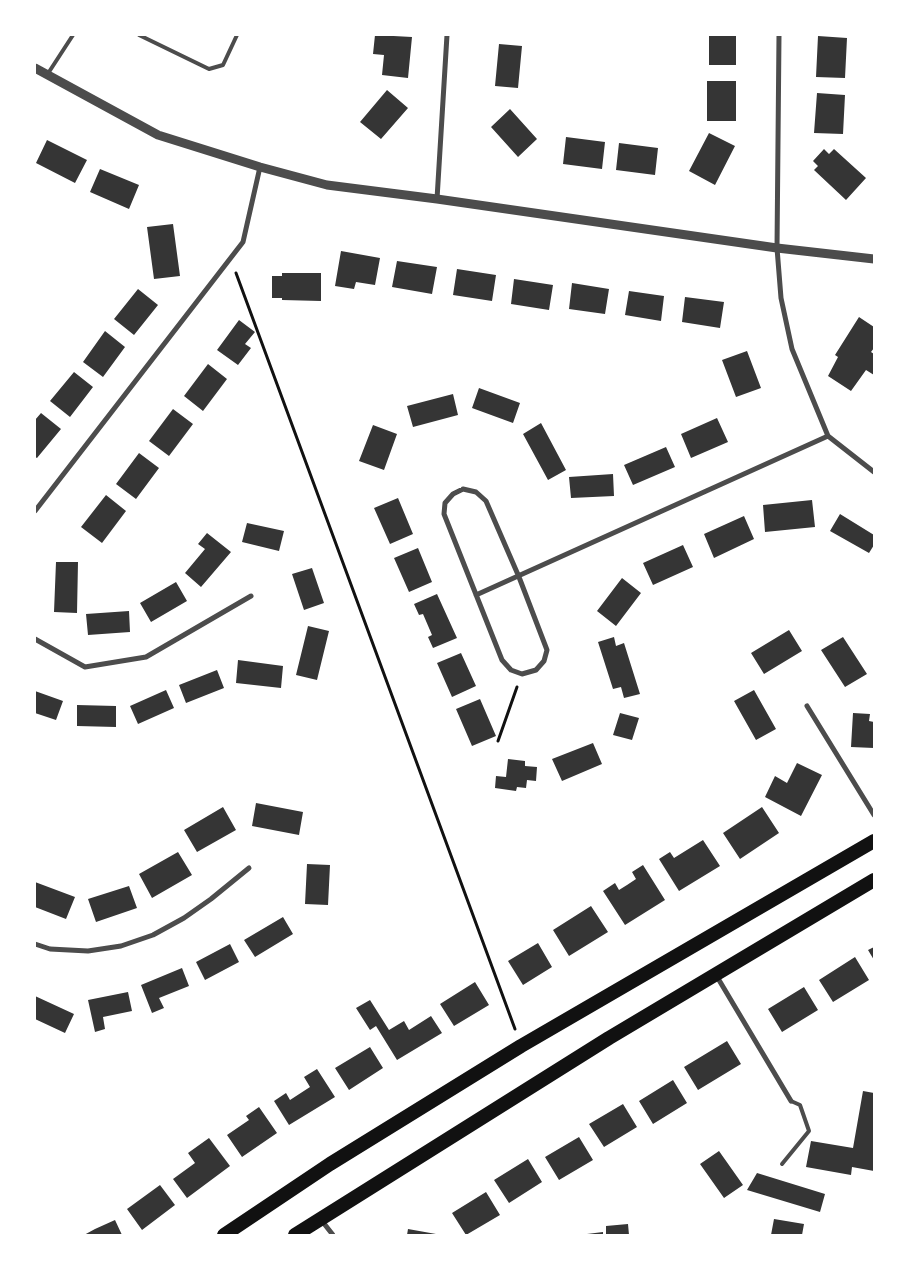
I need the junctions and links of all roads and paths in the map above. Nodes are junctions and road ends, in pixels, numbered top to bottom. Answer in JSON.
{"nodes":[{"id":1,"x":73,"y":35,"type":"edge"},
{"id":2,"x":139,"y":35,"type":"edge"},
{"id":3,"x":237,"y":35,"type":"edge"},
{"id":4,"x":447,"y":35,"type":"edge"},
{"id":5,"x":779,"y":35,"type":"edge"},
{"id":6,"x":35,"y":68,"type":"edge"},
{"id":7,"x":47,"y":75,"type":"junction"},
{"id":8,"x":260,"y":167,"type":"junction"},
{"id":9,"x":437,"y":199,"type":"junction"},
{"id":10,"x":777,"y":248,"type":"junction"},
{"id":11,"x":874,"y":258,"type":"edge"},
{"id":12,"x":230,"y":259,"type":"junction"},
{"id":13,"x":828,"y":436,"type":"junction"},
{"id":14,"x":874,"y":472,"type":"edge"},
{"id":15,"x":35,"y":510,"type":"edge"},
{"id":16,"x":519,"y":577,"type":"junction"},
{"id":17,"x":476,"y":595,"type":"junction"},
{"id":18,"x":251,"y":596,"type":"dead end"},
{"id":19,"x":35,"y":639,"type":"edge"},
{"id":20,"x":522,"y":674,"type":"junction"},
{"id":21,"x":807,"y":706,"type":"dead end"},
{"id":22,"x":498,"y":741,"type":"dead end"},
{"id":23,"x":874,"y":815,"type":"edge"},
{"id":24,"x":874,"y":840,"type":"edge"},
{"id":25,"x":249,"y":868,"type":"dead end"},
{"id":26,"x":874,"y":880,"type":"edge"},
{"id":27,"x":35,"y":944,"type":"edge"},
{"id":28,"x":715,"y":974,"type":"junction"},
{"id":29,"x":521,"y":1046,"type":"junction"},
{"id":30,"x":791,"y":1101,"type":"joint"},
{"id":31,"x":782,"y":1164,"type":"dead end"},
{"id":32,"x":320,"y":1218,"type":"junction"},
{"id":33,"x":224,"y":1235,"type":"edge"},
{"id":34,"x":296,"y":1235,"type":"edge"},
{"id":35,"x":333,"y":1235,"type":"edge"}],
"edges":[{"from":1,"to":7,"type":"lane"},
{"from":2,"to":3,"type":"lane"},
{"from":4,"to":9,"type":"street"},
{"from":5,"to":10,"type":"street"},
{"from":6,"to":7,"type":"street"},
{"from":7,"to":8,"type":"street"},
{"from":8,"to":9,"type":"street"},
{"from":8,"to":12,"type":"street"},
{"from":9,"to":10,"type":"street"},
{"from":10,"to":11,"type":"street"},
{"from":10,"to":13,"type":"street"},
{"from":12,"to":15,"type":"street"},
{"from":12,"to":29,"type":"path"},
{"from":13,"to":14,"type":"street"},
{"from":13,"to":16,"type":"street"},
{"from":16,"to":17,"type":"street"},
{"from":16,"to":17,"type":"street"},
{"from":16,"to":20,"type":"street"},
{"from":17,"to":20,"type":"street"},
{"from":18,"to":19,"type":"street"},
{"from":20,"to":22,"type":"path"},
{"from":21,"to":23,"type":"street"},
{"from":24,"to":29,"type":"highway"},
{"from":25,"to":27,"type":"street"},
{"from":26,"to":28,"type":"highway"},
{"from":28,"to":30,"type":"street"},
{"from":28,"to":32,"type":"highway"},
{"from":29,"to":33,"type":"highway"},
{"from":30,"to":31,"type":"lane"},
{"from":32,"to":34,"type":"highway"},
{"from":32,"to":35,"type":"street"}]}
